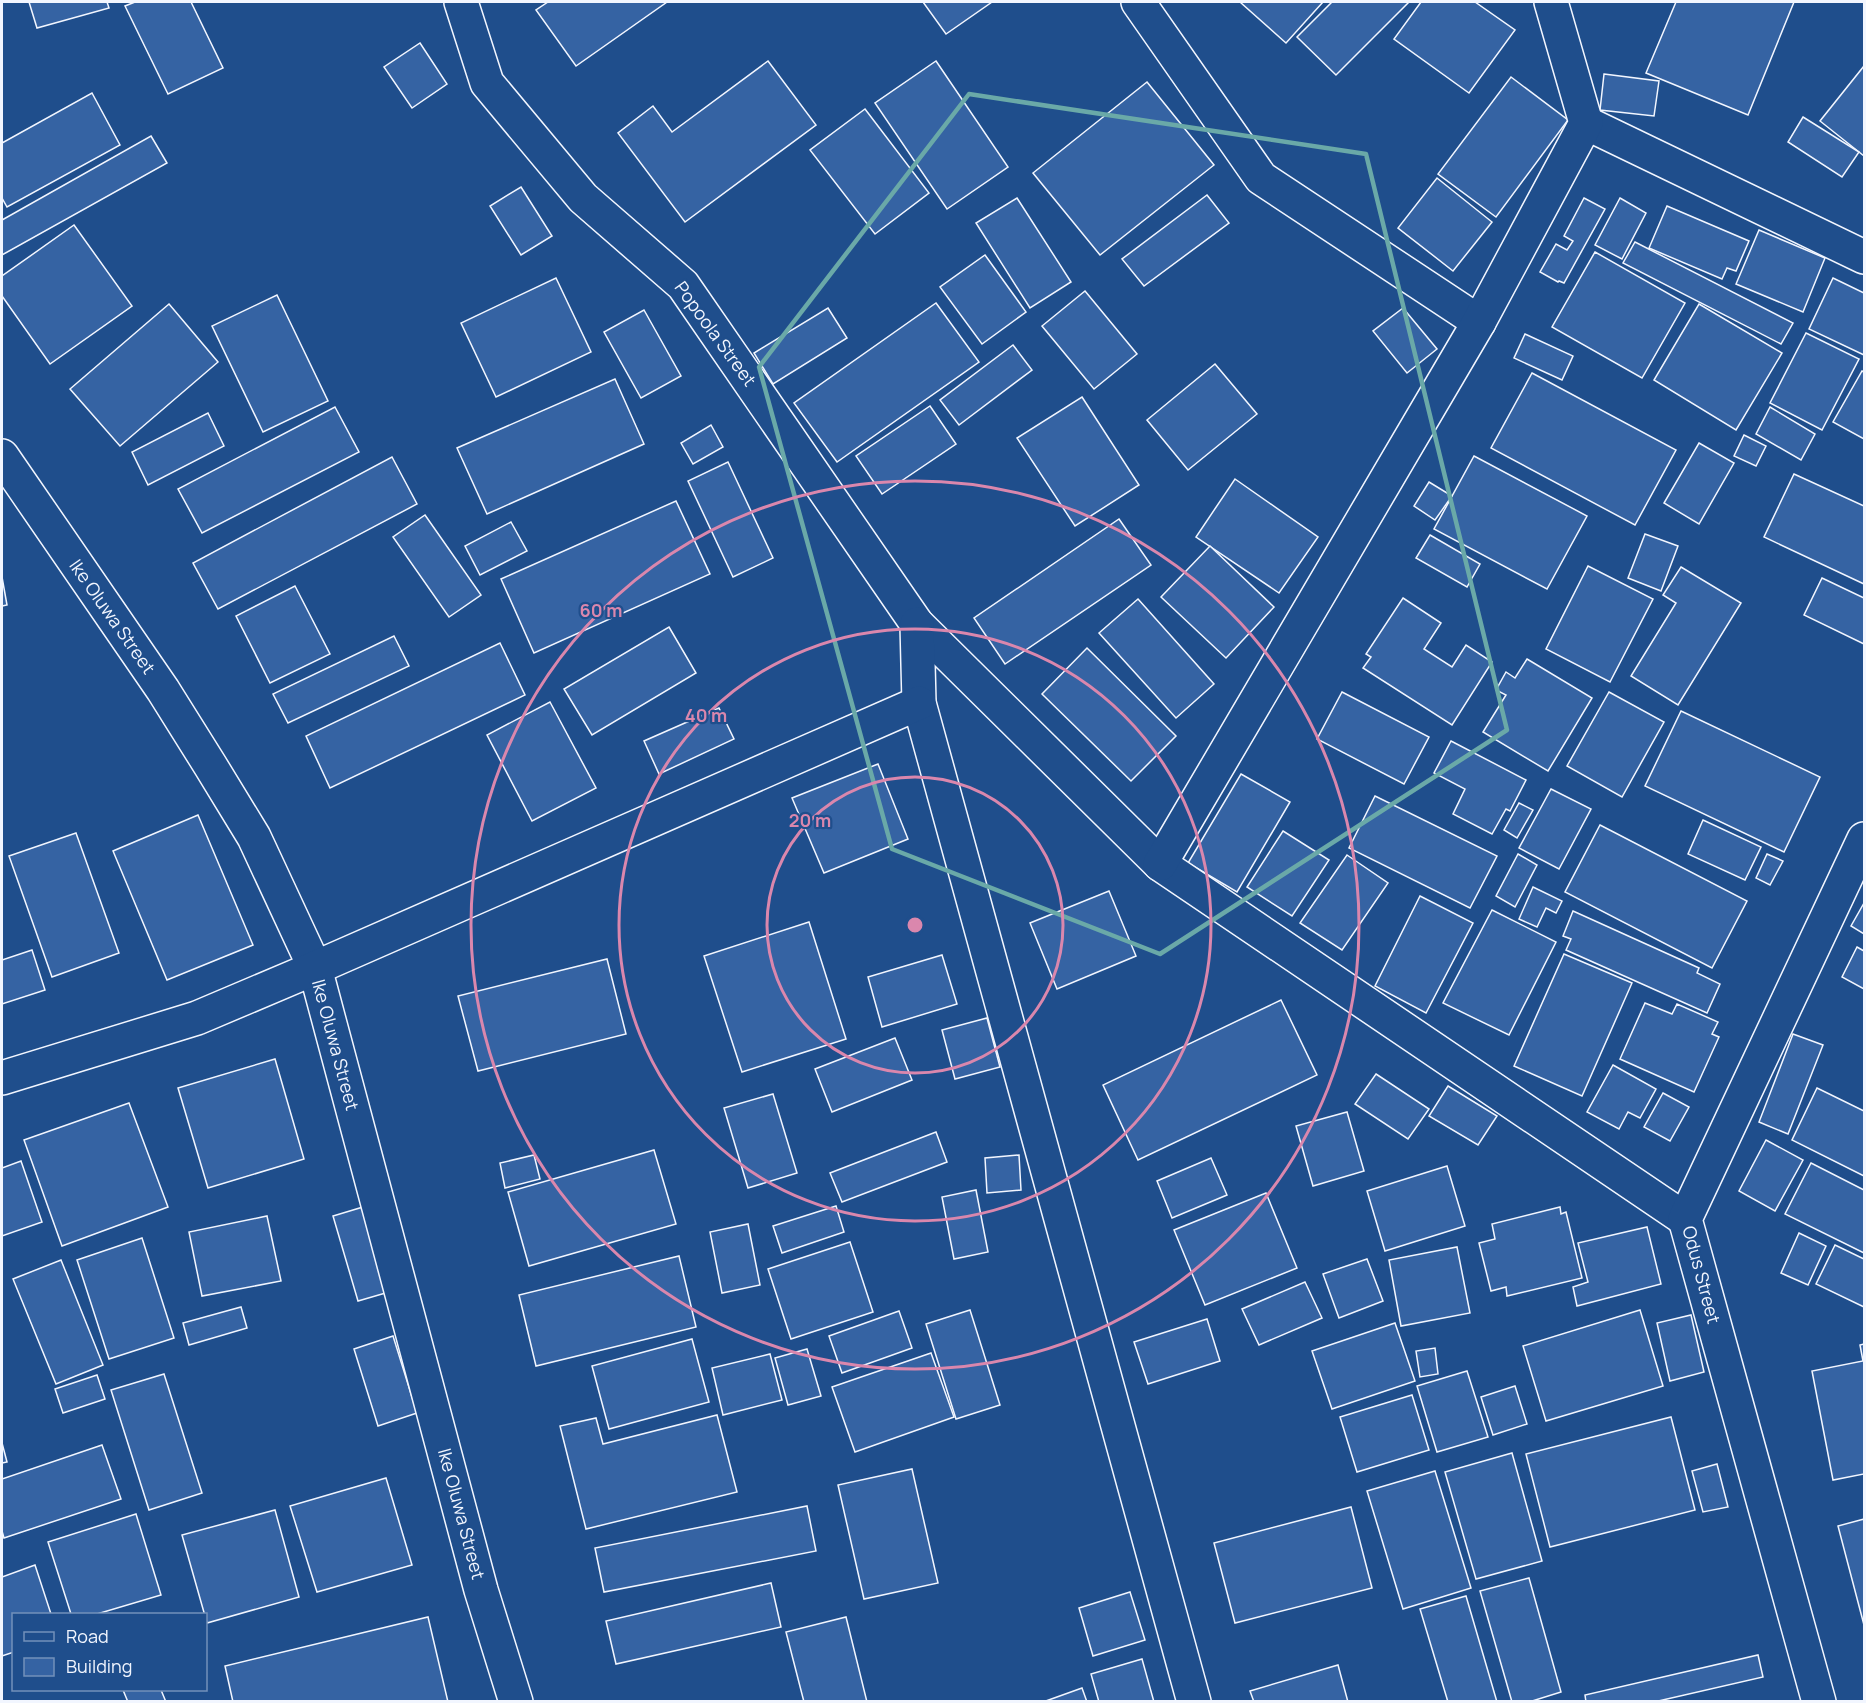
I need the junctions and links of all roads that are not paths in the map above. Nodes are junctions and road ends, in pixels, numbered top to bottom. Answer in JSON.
{"nodes":[{"id":1,"x":461,"y":2,"type":"edge"},
{"id":2,"x":1138,"y":2,"type":"edge"},
{"id":3,"x":1551,"y":2,"type":"edge"},
{"id":4,"x":1586,"y":123,"type":"junction"},
{"id":5,"x":1864,"y":257,"type":"edge"},
{"id":6,"x":1479,"y":322,"type":"junction"},
{"id":7,"x":2,"y":456,"type":"edge"},
{"id":8,"x":917,"y":624,"type":"junction"},
{"id":9,"x":919,"y":704,"type":"junction"},
{"id":10,"x":1864,"y":839,"type":"edge"},
{"id":11,"x":1160,"y":864,"type":"junction"},
{"id":12,"x":315,"y":968,"type":"junction"},
{"id":13,"x":2,"y":1078,"type":"edge"},
{"id":14,"x":1685,"y":1219,"type":"junction"},
{"id":15,"x":516,"y":1701,"type":"edge"},
{"id":16,"x":1194,"y":1701,"type":"edge"},
{"id":17,"x":1818,"y":1701,"type":"edge"}],
"edges":[{"from":1,"to":8,"type":"street","name":"Popoola Street"},
{"from":2,"to":6,"type":"street"},
{"from":3,"to":4,"type":"street"},
{"from":4,"to":5,"type":"street"},
{"from":4,"to":6,"type":"street"},
{"from":6,"to":11,"type":"street"},
{"from":7,"to":12,"type":"street","name":"Ike Oluwa Street"},
{"from":8,"to":9,"type":"street"},
{"from":8,"to":11,"type":"street","name":"Popoola Street"},
{"from":9,"to":12,"type":"street"},
{"from":9,"to":16,"type":"street"},
{"from":10,"to":14,"type":"street","name":"Odus Street"},
{"from":11,"to":14,"type":"street","name":"Popoola Street"},
{"from":12,"to":13,"type":"street"},
{"from":12,"to":15,"type":"street","name":"Ike Oluwa Street"},
{"from":14,"to":17,"type":"street","name":"Odus Street"}]}
